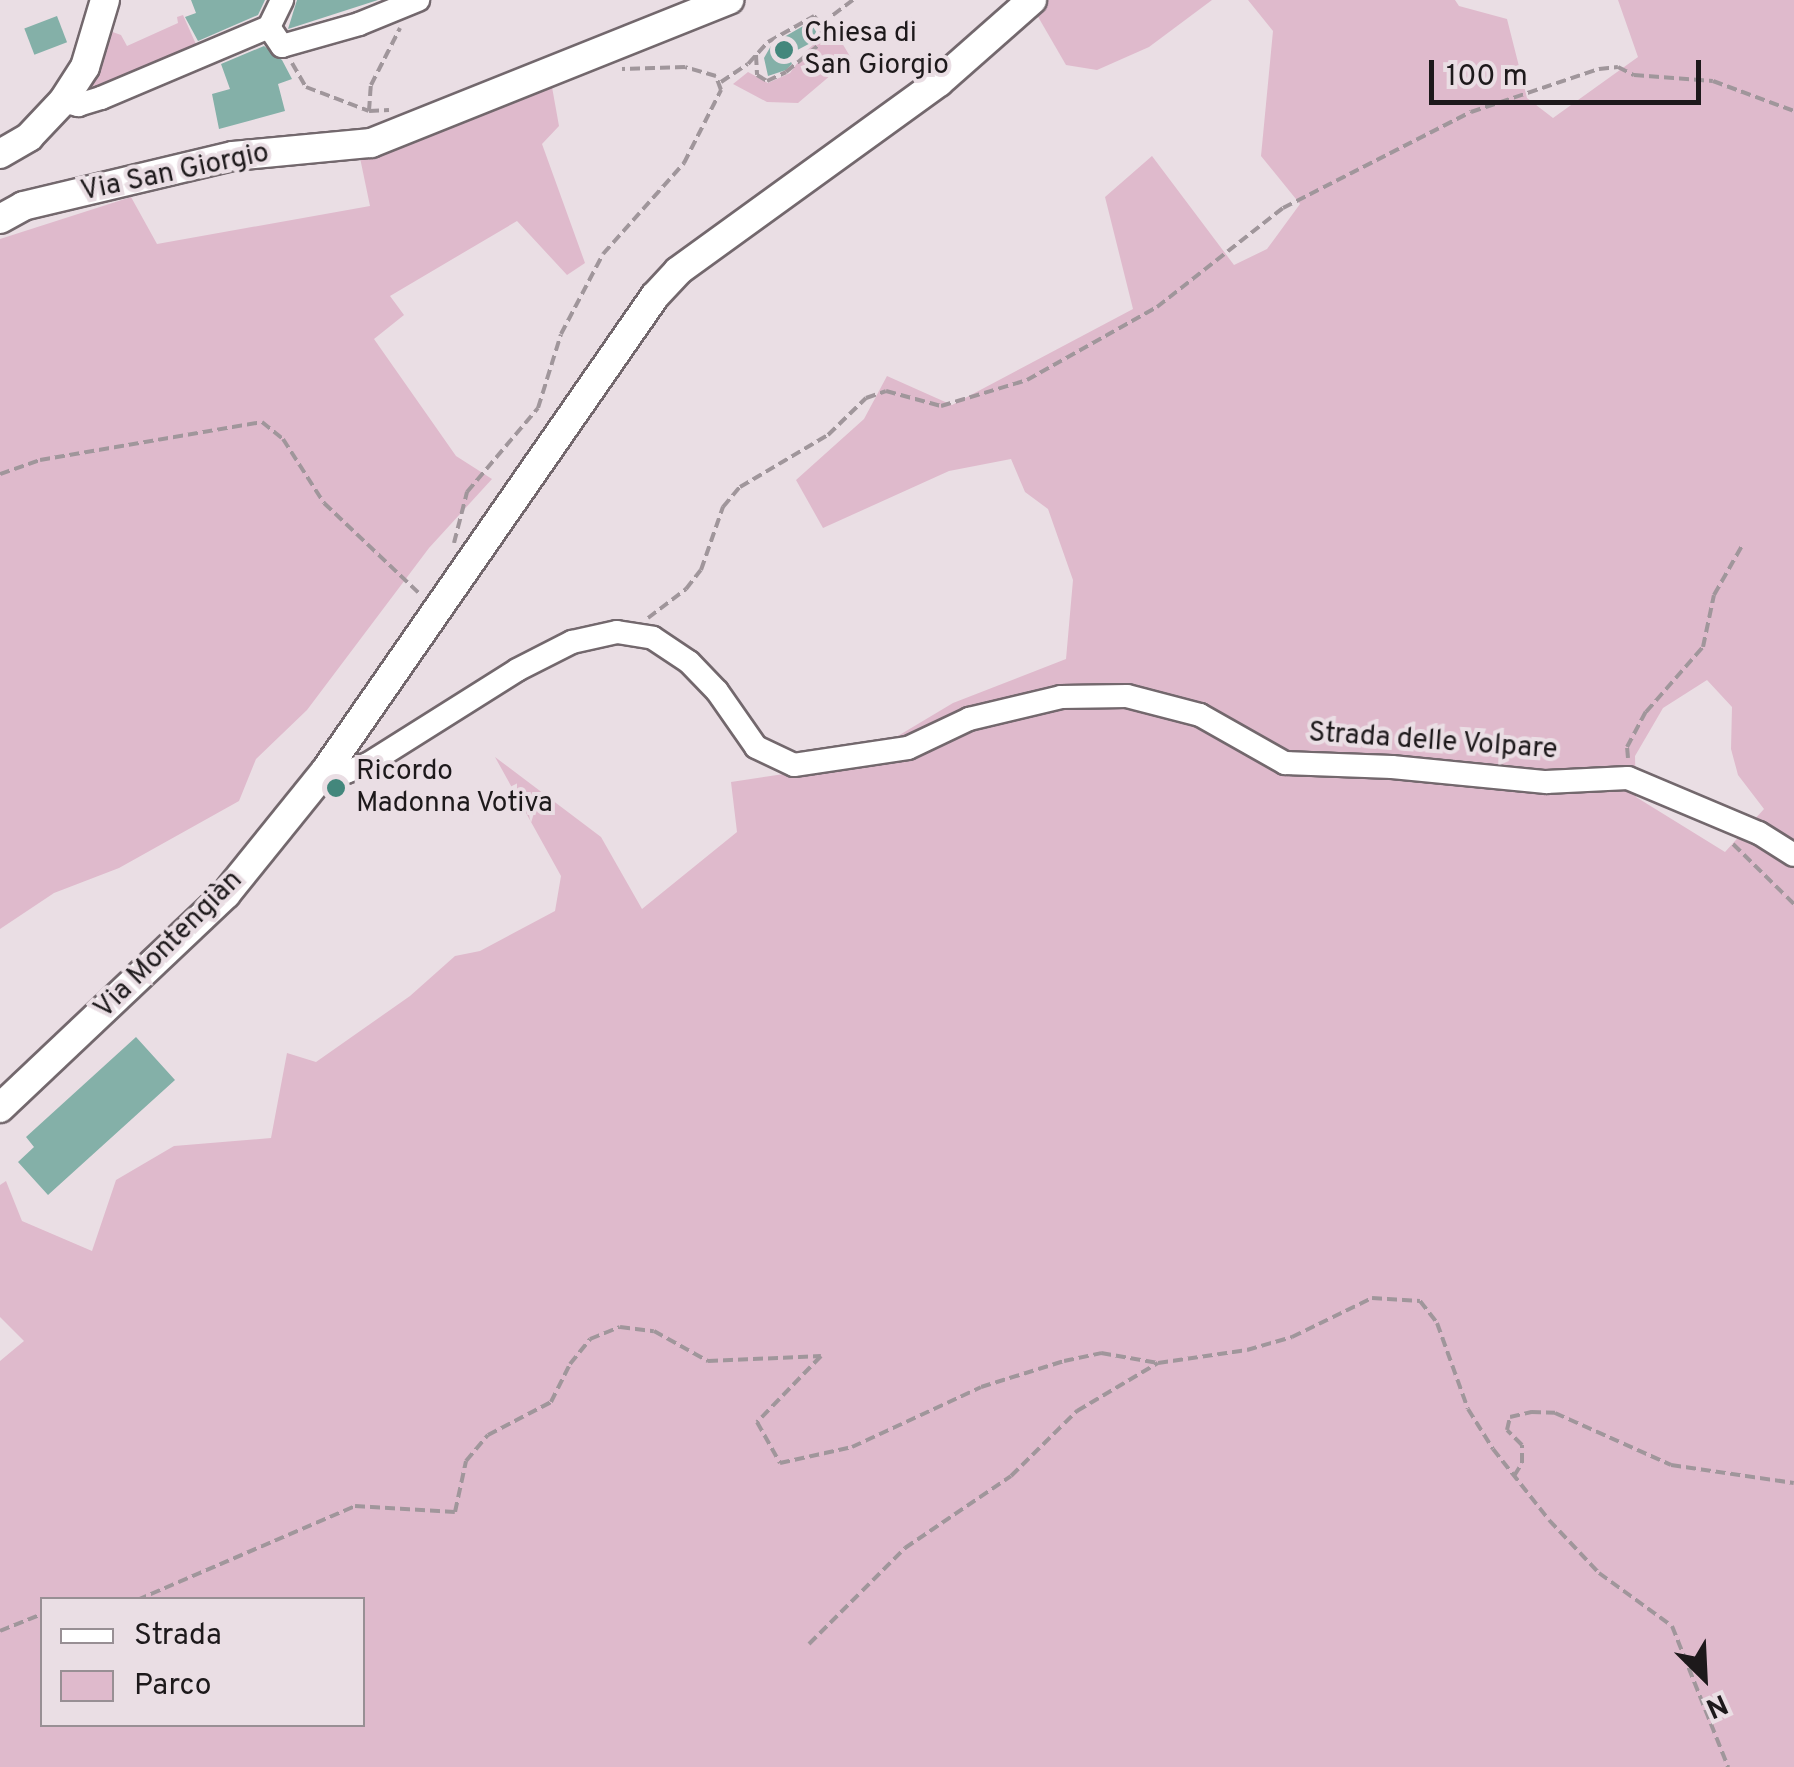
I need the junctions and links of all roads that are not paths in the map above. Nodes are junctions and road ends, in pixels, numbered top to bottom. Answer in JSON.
{"nodes":[{"id":1,"x":105,"y":0,"type":"edge"},
{"id":2,"x":282,"y":0,"type":"edge"},
{"id":3,"x":729,"y":0,"type":"edge"},
{"id":4,"x":1032,"y":0,"type":"edge"},
{"id":5,"x":415,"y":2,"type":"edge"},
{"id":6,"x":276,"y":36,"type":"junction"},
{"id":7,"x":62,"y":101,"type":"junction"},
{"id":8,"x":28,"y":137,"type":"junction"},
{"id":9,"x":0,"y":139,"type":"edge"},
{"id":10,"x":0,"y":154,"type":"edge"},
{"id":11,"x":0,"y":220,"type":"edge"},
{"id":12,"x":326,"y":770,"type":"junction"},
{"id":13,"x":1794,"y":855,"type":"edge"},
{"id":14,"x":0,"y":1108,"type":"edge"}],
"edges":[{"from":1,"to":7,"type":"street"},
{"from":2,"to":6,"type":"street"},
{"from":3,"to":11,"type":"street","name":"Via San Giorgio"},
{"from":4,"to":12,"type":"street","name":"Via Montengiàn"},
{"from":5,"to":6,"type":"street"},
{"from":6,"to":7,"type":"street"},
{"from":7,"to":8,"type":"street"},
{"from":8,"to":9,"type":"street"},
{"from":8,"to":10,"type":"street"},
{"from":12,"to":13,"type":"street","name":"Strada delle Volpare"},
{"from":12,"to":14,"type":"street","name":"Via Montengiàn"}]}
